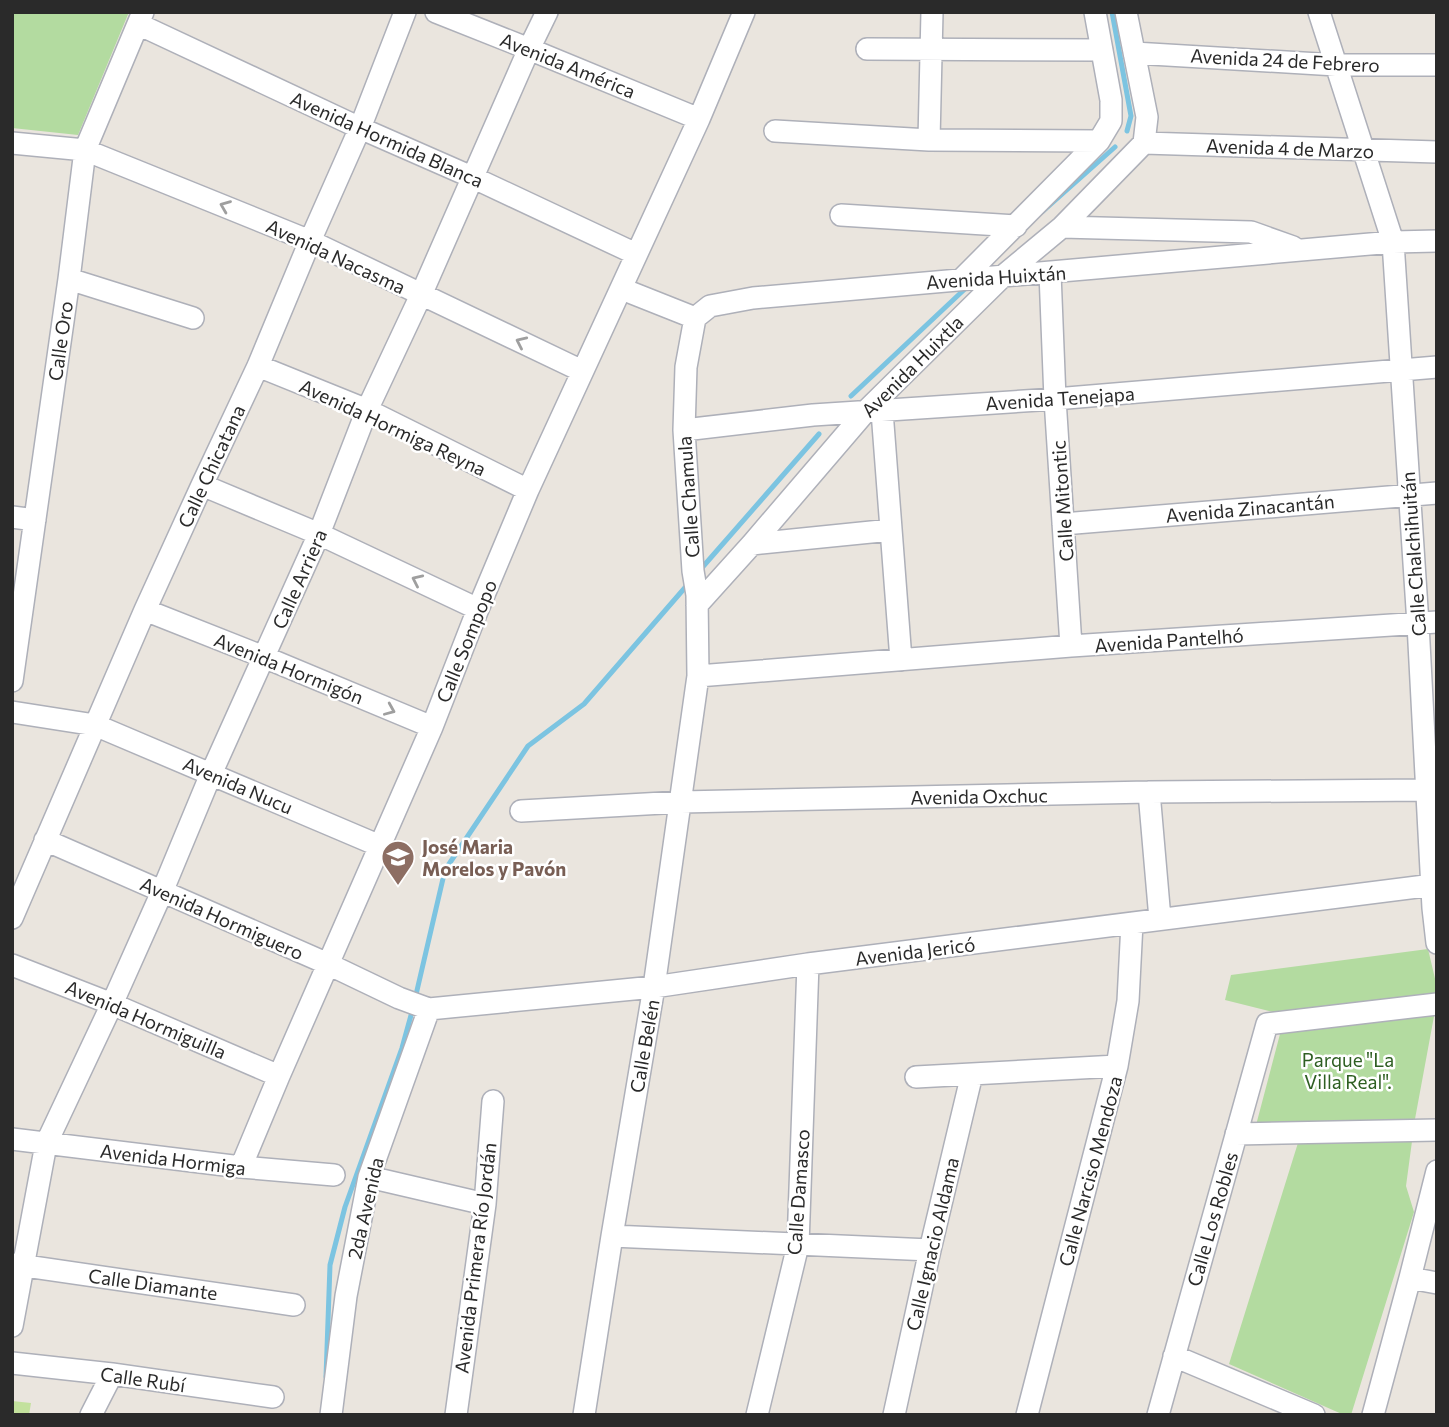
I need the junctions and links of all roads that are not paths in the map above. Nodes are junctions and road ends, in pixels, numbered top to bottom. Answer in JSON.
{"nodes":[{"id":1,"x":405,"y":12,"type":"edge"},
{"id":2,"x":436,"y":12,"type":"edge"},
{"id":3,"x":547,"y":12,"type":"edge"},
{"id":4,"x":932,"y":12,"type":"edge"},
{"id":5,"x":1095,"y":12,"type":"edge"},
{"id":6,"x":1125,"y":12,"type":"edge"},
{"id":7,"x":1319,"y":12,"type":"edge"},
{"id":8,"x":742,"y":13,"type":"edge"},
{"id":9,"x":141,"y":18,"type":"edge"},
{"id":10,"x":931,"y":48,"type":"junction"},
{"id":11,"x":529,"y":49,"type":"junction"},
{"id":12,"x":867,"y":49,"type":"dead end"},
{"id":13,"x":1102,"y":50,"type":"junction"},
{"id":14,"x":1134,"y":53,"type":"junction"},
{"id":15,"x":1336,"y":65,"type":"junction"},
{"id":16,"x":1437,"y":65,"type":"edge"},
{"id":17,"x":699,"y":119,"type":"junction"},
{"id":18,"x":360,"y":128,"type":"junction"},
{"id":19,"x":775,"y":131,"type":"dead end"},
{"id":20,"x":929,"y":140,"type":"junction"},
{"id":21,"x":1099,"y":141,"type":"junction"},
{"id":22,"x":12,"y":143,"type":"edge"},
{"id":23,"x":1144,"y":143,"type":"junction"},
{"id":24,"x":85,"y":150,"type":"junction"},
{"id":25,"x":1364,"y":151,"type":"junction"},
{"id":26,"x":1437,"y":152,"type":"edge"},
{"id":27,"x":474,"y":178,"type":"junction"},
{"id":28,"x":841,"y":215,"type":"dead end"},
{"id":29,"x":1016,"y":226,"type":"junction"},
{"id":30,"x":1062,"y":227,"type":"junction"},
{"id":31,"x":310,"y":241,"type":"junction"},
{"id":32,"x":1437,"y":241,"type":"edge"},
{"id":33,"x":1393,"y":242,"type":"junction"},
{"id":34,"x":1302,"y":250,"type":"junction"},
{"id":35,"x":636,"y":254,"type":"junction"},
{"id":36,"x":1050,"y":273,"type":"junction"},
{"id":37,"x":1003,"y":276,"type":"junction"},
{"id":38,"x":963,"y":278,"type":"junction"},
{"id":39,"x":69,"y":279,"type":"junction"},
{"id":40,"x":622,"y":289,"type":"junction"},
{"id":41,"x":421,"y":295,"type":"junction"},
{"id":42,"x":193,"y":318,"type":"dead end"},
{"id":43,"x":695,"y":318,"type":"junction"},
{"id":44,"x":258,"y":366,"type":"junction"},
{"id":45,"x":1437,"y":367,"type":"edge"},
{"id":46,"x":1401,"y":369,"type":"junction"},
{"id":47,"x":582,"y":371,"type":"junction"},
{"id":48,"x":1055,"y":399,"type":"junction"},
{"id":49,"x":367,"y":410,"type":"junction"},
{"id":50,"x":874,"y":411,"type":"junction"},
{"id":51,"x":684,"y":430,"type":"junction"},
{"id":52,"x":202,"y":485,"type":"junction"},
{"id":53,"x":528,"y":491,"type":"junction"},
{"id":54,"x":1437,"y":493,"type":"edge"},
{"id":55,"x":1409,"y":495,"type":"junction"},
{"id":56,"x":12,"y":517,"type":"edge"},
{"id":57,"x":35,"y":520,"type":"junction"},
{"id":58,"x":1063,"y":524,"type":"junction"},
{"id":59,"x":891,"y":530,"type":"junction"},
{"id":60,"x":319,"y":534,"type":"junction"},
{"id":61,"x":752,"y":544,"type":"junction"},
{"id":62,"x":697,"y":600,"type":"junction"},
{"id":63,"x":478,"y":609,"type":"junction"},
{"id":64,"x":145,"y":610,"type":"junction"},
{"id":65,"x":1427,"y":623,"type":"edge"},
{"id":66,"x":1071,"y":646,"type":"junction"},
{"id":67,"x":264,"y":657,"type":"junction"},
{"id":68,"x":901,"y":660,"type":"junction"},
{"id":69,"x":698,"y":676,"type":"junction"},
{"id":70,"x":12,"y":681,"type":"edge"},
{"id":71,"x":12,"y":712,"type":"edge"},
{"id":72,"x":95,"y":725,"type":"junction"},
{"id":73,"x":432,"y":727,"type":"junction"},
{"id":74,"x":211,"y":774,"type":"junction"},
{"id":75,"x":1432,"y":789,"type":"edge"},
{"id":76,"x":1149,"y":792,"type":"junction"},
{"id":77,"x":681,"y":802,"type":"junction"},
{"id":78,"x":521,"y":811,"type":"dead end"},
{"id":79,"x":45,"y":840,"type":"junction"},
{"id":80,"x":380,"y":846,"type":"junction"},
{"id":81,"x":1433,"y":885,"type":"junction"},
{"id":82,"x":162,"y":892,"type":"junction"},
{"id":83,"x":1435,"y":907,"type":"edge"},
{"id":84,"x":12,"y":918,"type":"edge"},
{"id":85,"x":1160,"y":919,"type":"junction"},
{"id":86,"x":1132,"y":923,"type":"junction"},
{"id":87,"x":1437,"y":943,"type":"edge"},
{"id":88,"x":328,"y":964,"type":"junction"},
{"id":89,"x":808,"y":964,"type":"junction"},
{"id":90,"x":12,"y":965,"type":"edge"},
{"id":91,"x":654,"y":987,"type":"junction"},
{"id":92,"x":399,"y":998,"type":"joint"},
{"id":93,"x":113,"y":1004,"type":"junction"},
{"id":94,"x":1437,"y":1004,"type":"edge"},
{"id":95,"x":426,"y":1008,"type":"junction"},
{"id":96,"x":1118,"y":1066,"type":"junction"},
{"id":97,"x":972,"y":1074,"type":"junction"},
{"id":98,"x":279,"y":1076,"type":"junction"},
{"id":99,"x":916,"y":1077,"type":"dead end"},
{"id":100,"x":493,"y":1101,"type":"dead end"},
{"id":101,"x":1437,"y":1130,"type":"edge"},
{"id":102,"x":1236,"y":1134,"type":"junction"},
{"id":103,"x":12,"y":1139,"type":"edge"},
{"id":104,"x":46,"y":1144,"type":"junction"},
{"id":105,"x":242,"y":1167,"type":"junction"},
{"id":106,"x":1437,"y":1171,"type":"edge"},
{"id":107,"x":334,"y":1175,"type":"dead end"},
{"id":108,"x":369,"y":1177,"type":"junction"},
{"id":109,"x":485,"y":1203,"type":"junction"},
{"id":110,"x":612,"y":1236,"type":"junction"},
{"id":111,"x":798,"y":1245,"type":"junction"},
{"id":112,"x":930,"y":1250,"type":"junction"},
{"id":113,"x":18,"y":1264,"type":"edge"},
{"id":114,"x":1410,"y":1278,"type":"junction"},
{"id":115,"x":1437,"y":1283,"type":"edge"},
{"id":116,"x":293,"y":1305,"type":"dead end"},
{"id":117,"x":12,"y":1326,"type":"edge"},
{"id":118,"x":1174,"y":1356,"type":"junction"},
{"id":119,"x":12,"y":1363,"type":"edge"},
{"id":120,"x":112,"y":1374,"type":"junction"},
{"id":121,"x":273,"y":1397,"type":"dead end"},
{"id":122,"x":91,"y":1415,"type":"edge"},
{"id":123,"x":331,"y":1415,"type":"edge"},
{"id":124,"x":456,"y":1415,"type":"edge"},
{"id":125,"x":583,"y":1415,"type":"edge"},
{"id":126,"x":757,"y":1415,"type":"edge"},
{"id":127,"x":894,"y":1415,"type":"edge"},
{"id":128,"x":1027,"y":1415,"type":"edge"},
{"id":129,"x":1158,"y":1415,"type":"edge"},
{"id":130,"x":1314,"y":1415,"type":"edge"},
{"id":131,"x":1373,"y":1415,"type":"edge"}],
"edges":[{"from":1,"to":18,"type":"street","name":"Calle Chicatana"},
{"from":2,"to":11,"type":"street","name":"Avenida América"},
{"from":3,"to":11,"type":"street","name":"Calle Arriera"},
{"from":4,"to":10,"type":"street"},
{"from":5,"to":13,"type":"street"},
{"from":6,"to":14,"type":"street"},
{"from":7,"to":15,"type":"street","name":"Calle Chalchihuitán"},
{"from":8,"to":17,"type":"street","name":"Calle Sompopo"},
{"from":9,"to":18,"type":"street","name":"Avenida Hormida Blanca"},
{"from":9,"to":24,"type":"street","name":"Calle Oro"},
{"from":10,"to":12,"type":"street"},
{"from":10,"to":13,"type":"street"},
{"from":10,"to":20,"type":"street"},
{"from":11,"to":17,"type":"street","name":"Avenida América"},
{"from":11,"to":27,"type":"street","name":"Calle Arriera"},
{"from":13,"to":21,"type":"street"},
{"from":14,"to":15,"type":"street","name":"Avenida 24 de Febrero"},
{"from":14,"to":23,"type":"street"},
{"from":15,"to":16,"type":"street","name":"Avenida 24 de Febrero"},
{"from":15,"to":25,"type":"street","name":"Calle Chalchihuitán"},
{"from":17,"to":35,"type":"street","name":"Calle Sompopo"},
{"from":18,"to":27,"type":"street","name":"Avenida Hormida Blanca"},
{"from":18,"to":31,"type":"street","name":"Calle Chicatana"},
{"from":19,"to":20,"type":"street"},
{"from":20,"to":21,"type":"street"},
{"from":21,"to":29,"type":"street"},
{"from":22,"to":24,"type":"street","name":"Avenida Nacasma"},
{"from":23,"to":25,"type":"street","name":"Avenida 4 de Marzo"},
{"from":23,"to":30,"type":"street","name":"Avenida Huixtla"},
{"from":31,"to":24,"type":"street","name":"Avenida Nacasma","one_way":true},
{"from":24,"to":39,"type":"street","name":"Calle Oro"},
{"from":25,"to":26,"type":"street","name":"Avenida 4 de Marzo"},
{"from":25,"to":33,"type":"street","name":"Calle Chalchihuitán"},
{"from":27,"to":35,"type":"street","name":"Avenida Hormida Blanca"},
{"from":27,"to":41,"type":"street","name":"Calle Arriera"},
{"from":28,"to":29,"type":"street"},
{"from":29,"to":38,"type":"street"},
{"from":30,"to":34,"type":"street"},
{"from":30,"to":37,"type":"street","name":"Avenida Huixtla"},
{"from":31,"to":41,"type":"street","name":"Avenida Nacasma"},
{"from":31,"to":44,"type":"street","name":"Calle Chicatana"},
{"from":32,"to":33,"type":"street","name":"Avenida Huixtán"},
{"from":33,"to":34,"type":"street","name":"Avenida Huixtán"},
{"from":33,"to":46,"type":"street","name":"Calle Chalchihuitán"},
{"from":34,"to":36,"type":"street","name":"Avenida Huixtán"},
{"from":35,"to":40,"type":"street","name":"Calle Sompopo"},
{"from":36,"to":37,"type":"street","name":"Avenida Huixtán"},
{"from":36,"to":48,"type":"street","name":"Calle Mitontic"},
{"from":37,"to":38,"type":"street","name":"Avenida Huixtán"},
{"from":37,"to":50,"type":"street","name":"Avenida Huixtla"},
{"from":38,"to":43,"type":"street","name":"Avenida Huixtán"},
{"from":39,"to":42,"type":"street"},
{"from":39,"to":57,"type":"street","name":"Calle Oro"},
{"from":40,"to":43,"type":"street"},
{"from":40,"to":47,"type":"street","name":"Calle Sompopo"},
{"from":47,"to":41,"type":"street","name":"Avenida Nacasma","one_way":true},
{"from":41,"to":49,"type":"street","name":"Calle Arriera"},
{"from":43,"to":51,"type":"street","name":"Calle Chamula"},
{"from":44,"to":49,"type":"street","name":"Avenida Hormiga Reyna"},
{"from":44,"to":52,"type":"street","name":"Calle Chicatana"},
{"from":45,"to":46,"type":"street","name":"Avenida Tenejapa"},
{"from":46,"to":48,"type":"street","name":"Avenida Tenejapa"},
{"from":46,"to":55,"type":"street","name":"Calle Chalchihuitán"},
{"from":47,"to":53,"type":"street","name":"Calle Sompopo"},
{"from":48,"to":50,"type":"street","name":"Avenida Tenejapa"},
{"from":48,"to":58,"type":"street","name":"Calle Mitontic"},
{"from":49,"to":53,"type":"street","name":"Avenida Hormiga Reyna"},
{"from":49,"to":60,"type":"street","name":"Calle Arriera"},
{"from":50,"to":51,"type":"street","name":"Avenida Tenejapa"},
{"from":50,"to":59,"type":"street"},
{"from":50,"to":61,"type":"street","name":"Avenida Huixtla"},
{"from":51,"to":62,"type":"street","name":"Calle Chamula"},
{"from":52,"to":60,"type":"street"},
{"from":52,"to":64,"type":"street","name":"Calle Chicatana"},
{"from":53,"to":63,"type":"street","name":"Calle Sompopo"},
{"from":54,"to":55,"type":"street","name":"Avenida Zinacantán"},
{"from":55,"to":58,"type":"street","name":"Avenida Zinacantán"},
{"from":55,"to":65,"type":"street","name":"Calle Chalchihuitán"},
{"from":56,"to":57,"type":"street"},
{"from":57,"to":70,"type":"street","name":"Calle Oro"},
{"from":58,"to":66,"type":"street","name":"Calle Mitontic"},
{"from":59,"to":61,"type":"street"},
{"from":59,"to":68,"type":"street"},
{"from":63,"to":60,"type":"street","one_way":true},
{"from":60,"to":67,"type":"street","name":"Calle Arriera"},
{"from":61,"to":62,"type":"street","name":"Avenida Huixtla"},
{"from":62,"to":69,"type":"street","name":"Calle Chamula"},
{"from":63,"to":73,"type":"street","name":"Calle Sompopo"},
{"from":64,"to":67,"type":"street","name":"Avenida Hormigón"},
{"from":64,"to":72,"type":"street","name":"Calle Chicatana"},
{"from":65,"to":66,"type":"street","name":"Avenida Pantelhó"},
{"from":65,"to":75,"type":"street","name":"Calle Chalchihuitán"},
{"from":66,"to":68,"type":"street","name":"Avenida Pantelhó"},
{"from":67,"to":73,"type":"street","name":"Avenida Hormigón","one_way":true},
{"from":67,"to":74,"type":"street","name":"Calle Arriera"},
{"from":68,"to":69,"type":"street"},
{"from":69,"to":77,"type":"street","name":"Calle Belén"},
{"from":71,"to":72,"type":"street","name":"Avenida Nucu"},
{"from":72,"to":74,"type":"street","name":"Avenida Nucu"},
{"from":72,"to":79,"type":"street","name":"Calle Chicatana"},
{"from":73,"to":80,"type":"street","name":"Calle Sompopo"},
{"from":74,"to":80,"type":"street","name":"Avenida Nucu"},
{"from":74,"to":82,"type":"street","name":"Calle Arriera"},
{"from":75,"to":76,"type":"street","name":"Avenida Oxchuc"},
{"from":75,"to":81,"type":"street","name":"Calle Chalchihuitán"},
{"from":76,"to":77,"type":"street","name":"Avenida Oxchuc"},
{"from":76,"to":85,"type":"street"},
{"from":77,"to":78,"type":"street","name":"Avenida Oxchuc"},
{"from":77,"to":91,"type":"street","name":"Calle Belén"},
{"from":79,"to":82,"type":"street","name":"Avenida Hormiguero"},
{"from":79,"to":84,"type":"street","name":"Calle Chicatana"},
{"from":80,"to":88,"type":"street","name":"Calle Sompopo"},
{"from":81,"to":83,"type":"street","name":"Calle Chalchihuitán"},
{"from":81,"to":85,"type":"street","name":"Avenida Jericó"},
{"from":82,"to":88,"type":"street","name":"Avenida Hormiguero"},
{"from":82,"to":93,"type":"street","name":"Calle Arriera"},
{"from":83,"to":87,"type":"street","name":"Calle Chalchihuitán"},
{"from":85,"to":86,"type":"street","name":"Avenida Jericó"},
{"from":86,"to":89,"type":"street","name":"Avenida Jericó"},
{"from":86,"to":96,"type":"street","name":"Calle Narciso Mendoza"},
{"from":88,"to":92,"type":"street","name":"Avenida Hormiguero"},
{"from":88,"to":98,"type":"street","name":"Calle Sompopo"},
{"from":89,"to":91,"type":"street","name":"Avenida Jericó"},
{"from":89,"to":111,"type":"street","name":"Calle Damasco"},
{"from":90,"to":93,"type":"street","name":"Avenida Hormiguilla"},
{"from":91,"to":95,"type":"street","name":"Avenida Jericó"},
{"from":91,"to":110,"type":"street","name":"Calle Belén"},
{"from":92,"to":95,"type":"street","name":"Avenida Jericó"},
{"from":93,"to":98,"type":"street","name":"Avenida Hormiguilla"},
{"from":93,"to":104,"type":"street","name":"Calle Arriera"},
{"from":94,"to":102,"type":"street","name":"Calle Los Robles"},
{"from":95,"to":108,"type":"street","name":"2da Avenida"},
{"from":96,"to":97,"type":"street"},
{"from":96,"to":128,"type":"street","name":"Calle Narciso Mendoza"},
{"from":97,"to":99,"type":"street"},
{"from":97,"to":112,"type":"street","name":"Calle Ignacio Aldama"},
{"from":98,"to":105,"type":"street","name":"Calle Sompopo"},
{"from":100,"to":109,"type":"street","name":"Avenida Primera Río Jordán"},
{"from":101,"to":102,"type":"street"},
{"from":102,"to":118,"type":"street","name":"Calle Los Robles"},
{"from":103,"to":104,"type":"street","name":"Avenida Hormiga"},
{"from":104,"to":105,"type":"street","name":"Avenida Hormiga"},
{"from":104,"to":113,"type":"street","name":"Calle Arriera"},
{"from":105,"to":107,"type":"street","name":"Avenida Hormiga"},
{"from":106,"to":114,"type":"street"},
{"from":108,"to":109,"type":"street"},
{"from":108,"to":123,"type":"street","name":"2da Avenida"},
{"from":109,"to":124,"type":"street","name":"Avenida Primera Río Jordán"},
{"from":110,"to":111,"type":"street"},
{"from":110,"to":125,"type":"street","name":"Calle Belén"},
{"from":111,"to":112,"type":"street"},
{"from":111,"to":126,"type":"street","name":"Calle Damasco"},
{"from":112,"to":127,"type":"street","name":"Calle Ignacio Aldama"},
{"from":113,"to":116,"type":"street","name":"Calle Diamante"},
{"from":113,"to":117,"type":"street","name":"Calle Arriera"},
{"from":114,"to":115,"type":"street"},
{"from":114,"to":131,"type":"street"},
{"from":118,"to":129,"type":"street","name":"Calle Los Robles"},
{"from":118,"to":130,"type":"street"},
{"from":119,"to":120,"type":"street","name":"Calle Rubí"},
{"from":120,"to":121,"type":"street","name":"Calle Rubí"},
{"from":120,"to":122,"type":"street"}]}
